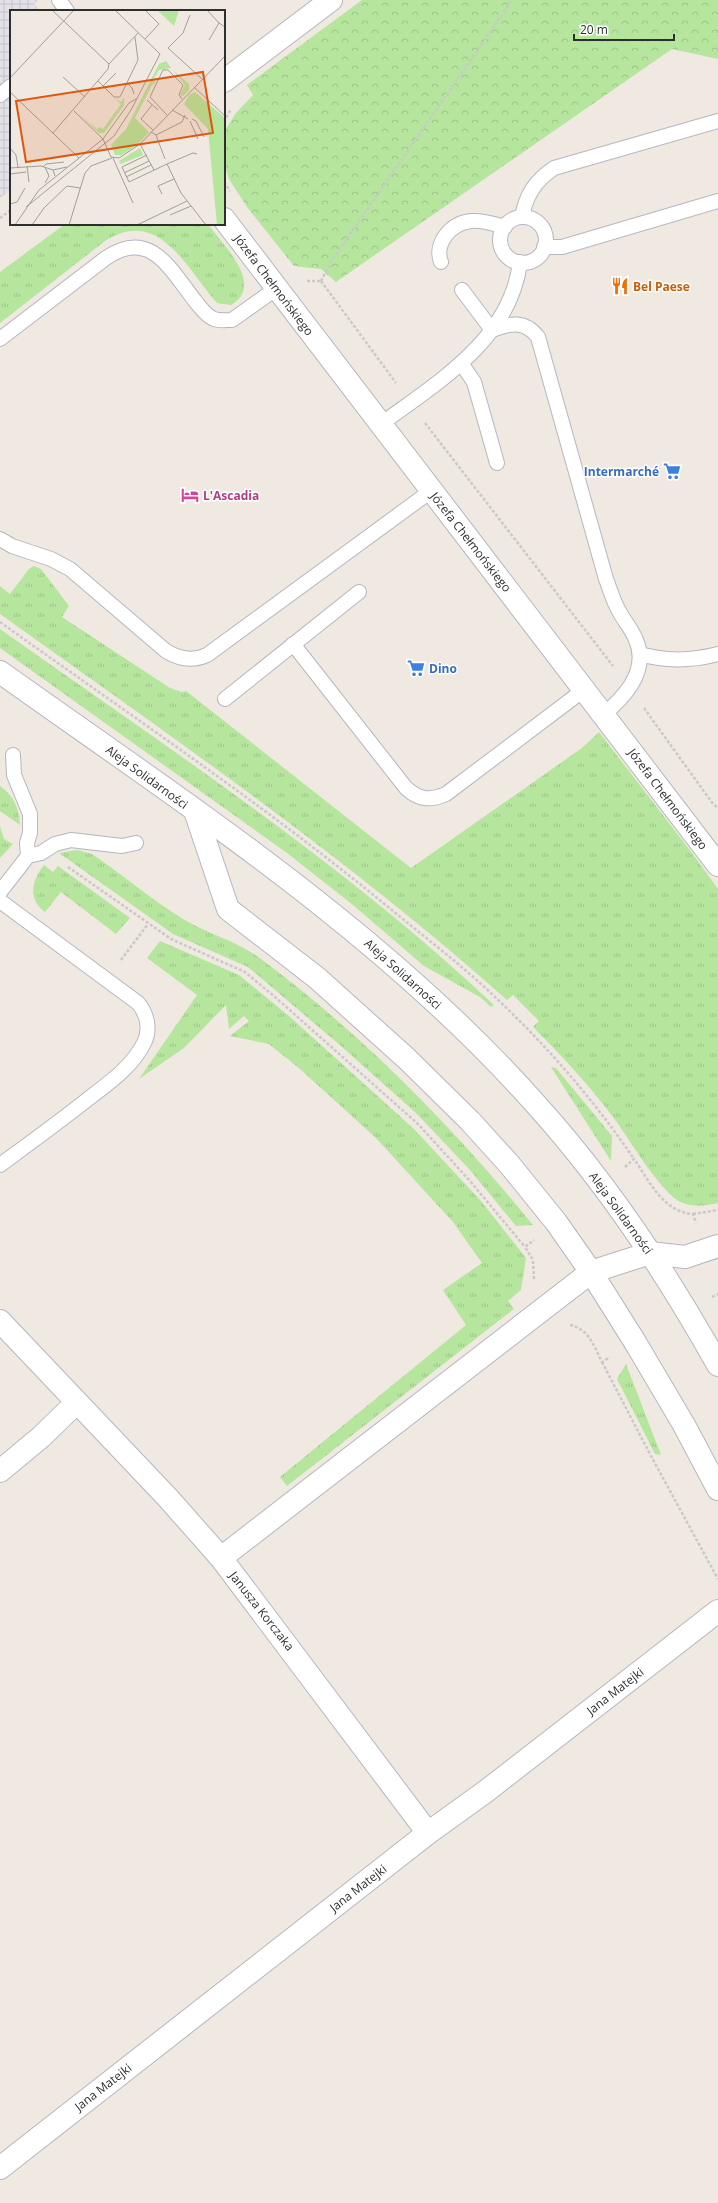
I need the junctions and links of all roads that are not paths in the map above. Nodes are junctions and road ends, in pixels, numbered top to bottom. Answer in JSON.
{"nodes":[{"id":1,"x":59,"y":0,"type":"edge"},
{"id":2,"x":331,"y":0,"type":"edge"},
{"id":3,"x":66,"y":10,"type":"edge"},
{"id":4,"x":225,"y":80,"type":"edge"},
{"id":5,"x":10,"y":87,"type":"edge"},
{"id":6,"x":0,"y":95,"type":"edge"},
{"id":7,"x":718,"y":121,"type":"edge"},
{"id":8,"x":718,"y":201,"type":"edge"},
{"id":9,"x":522,"y":217,"type":"junction"},
{"id":10,"x":225,"y":220,"type":"edge"},
{"id":11,"x":504,"y":227,"type":"junction"},
{"id":12,"x":544,"y":247,"type":"junction"},
{"id":13,"x":441,"y":262,"type":"dead end"},
{"id":14,"x":520,"y":262,"type":"junction"},
{"id":15,"x":277,"y":288,"type":"junction"},
{"id":16,"x":462,"y":290,"type":"dead end"},
{"id":17,"x":492,"y":330,"type":"junction"},
{"id":18,"x":0,"y":339,"type":"edge"},
{"id":19,"x":461,"y":363,"type":"junction"},
{"id":20,"x":381,"y":424,"type":"junction"},
{"id":21,"x":497,"y":463,"type":"dead end"},
{"id":22,"x":431,"y":491,"type":"junction"},
{"id":23,"x":0,"y":539,"type":"edge"},
{"id":24,"x":359,"y":592,"type":"dead end"},
{"id":25,"x":293,"y":644,"type":"junction"},
{"id":26,"x":640,"y":654,"type":"junction"},
{"id":27,"x":718,"y":654,"type":"edge"},
{"id":28,"x":0,"y":672,"type":"edge"},
{"id":29,"x":585,"y":689,"type":"junction"},
{"id":30,"x":225,"y":698,"type":"dead end"},
{"id":31,"x":604,"y":714,"type":"junction"},
{"id":32,"x":13,"y":755,"type":"dead end"},
{"id":33,"x":195,"y":811,"type":"junction"},
{"id":34,"x":136,"y":843,"type":"dead end"},
{"id":35,"x":28,"y":856,"type":"junction"},
{"id":36,"x":717,"y":862,"type":"edge"},
{"id":37,"x":0,"y":892,"type":"edge"},
{"id":38,"x":0,"y":901,"type":"edge"},
{"id":39,"x":0,"y":1165,"type":"edge"},
{"id":40,"x":718,"y":1246,"type":"edge"},
{"id":41,"x":650,"y":1252,"type":"junction"},
{"id":42,"x":591,"y":1272,"type":"junction"},
{"id":43,"x":0,"y":1321,"type":"edge"},
{"id":44,"x":718,"y":1365,"type":"edge"},
{"id":45,"x":76,"y":1403,"type":"junction"},
{"id":46,"x":0,"y":1471,"type":"edge"},
{"id":47,"x":718,"y":1489,"type":"edge"},
{"id":48,"x":221,"y":1558,"type":"junction"},
{"id":49,"x":718,"y":1611,"type":"edge"},
{"id":50,"x":428,"y":1833,"type":"junction"},
{"id":51,"x":0,"y":2168,"type":"edge"}],
"edges":[{"from":1,"to":3,"type":"lane"},
{"from":2,"to":4,"type":"street"},
{"from":5,"to":6,"type":"lane"},
{"from":7,"to":9,"type":"lane"},
{"from":8,"to":12,"type":"lane"},
{"from":9,"to":11,"type":"lane"},
{"from":9,"to":12,"type":"lane"},
{"from":10,"to":15,"type":"street","name":"Józefa Chełmońskiego"},
{"from":11,"to":13,"type":"lane"},
{"from":11,"to":14,"type":"lane"},
{"from":12,"to":14,"type":"lane"},
{"from":14,"to":17,"type":"lane"},
{"from":15,"to":18,"type":"lane"},
{"from":15,"to":20,"type":"street","name":"Józefa Chełmońskiego"},
{"from":16,"to":17,"type":"lane"},
{"from":17,"to":19,"type":"lane"},
{"from":17,"to":26,"type":"lane"},
{"from":19,"to":20,"type":"lane"},
{"from":19,"to":21,"type":"lane"},
{"from":20,"to":22,"type":"street","name":"Józefa Chełmońskiego"},
{"from":22,"to":23,"type":"lane"},
{"from":22,"to":29,"type":"street","name":"Józefa Chełmońskiego"},
{"from":24,"to":25,"type":"lane"},
{"from":25,"to":29,"type":"lane"},
{"from":25,"to":30,"type":"lane"},
{"from":26,"to":27,"type":"lane"},
{"from":26,"to":31,"type":"lane"},
{"from":28,"to":33,"type":"street","name":"Aleja Solidarności"},
{"from":29,"to":31,"type":"street","name":"Józefa Chełmońskiego"},
{"from":31,"to":36,"type":"street","name":"Józefa Chełmońskiego"},
{"from":32,"to":35,"type":"lane"},
{"from":33,"to":41,"type":"street","name":"Aleja Solidarności"},
{"from":33,"to":42,"type":"street"},
{"from":34,"to":35,"type":"lane"},
{"from":35,"to":37,"type":"lane"},
{"from":38,"to":39,"type":"lane"},
{"from":40,"to":41,"type":"street"},
{"from":41,"to":42,"type":"street"},
{"from":41,"to":44,"type":"street","name":"Aleja Solidarności"},
{"from":42,"to":47,"type":"street"},
{"from":42,"to":48,"type":"street"},
{"from":43,"to":45,"type":"street","name":"Janusza Korczaka"},
{"from":45,"to":46,"type":"street"},
{"from":45,"to":48,"type":"street","name":"Janusza Korczaka"},
{"from":48,"to":50,"type":"street","name":"Janusza Korczaka"},
{"from":49,"to":50,"type":"street","name":"Jana Matejki"},
{"from":50,"to":51,"type":"street","name":"Jana Matejki"}]}
